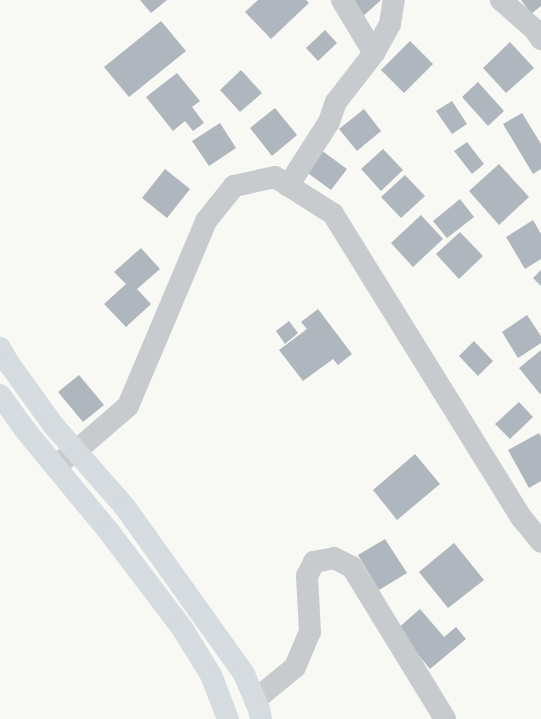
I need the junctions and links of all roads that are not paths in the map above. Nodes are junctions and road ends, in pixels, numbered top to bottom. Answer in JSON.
{"nodes":[{"id":1,"x":342,"y":0,"type":"edge"},
{"id":2,"x":394,"y":0,"type":"edge"},
{"id":3,"x":501,"y":0,"type":"edge"},
{"id":4,"x":541,"y":39,"type":"edge"},
{"id":5,"x":374,"y":53,"type":"junction"},
{"id":6,"x":288,"y":186,"type":"junction"},
{"id":7,"x":0,"y":348,"type":"edge"},
{"id":8,"x":0,"y":394,"type":"edge"},
{"id":9,"x":76,"y":452,"type":"junction"},
{"id":10,"x":55,"y":466,"type":"junction"},
{"id":11,"x":541,"y":542,"type":"edge"},
{"id":12,"x":258,"y":710,"type":"edge"},
{"id":13,"x":228,"y":719,"type":"edge"},
{"id":14,"x":444,"y":719,"type":"edge"}],
"edges":[{"from":1,"to":5,"type":"street"},
{"from":2,"to":5,"type":"street"},
{"from":3,"to":4,"type":"street"},
{"from":5,"to":6,"type":"street"},
{"from":6,"to":9,"type":"street"},
{"from":6,"to":11,"type":"street"},
{"from":7,"to":9,"type":"main road"},
{"from":8,"to":10,"type":"main road"},
{"from":9,"to":10,"type":"street"},
{"from":9,"to":12,"type":"main road"},
{"from":10,"to":13,"type":"main road"},
{"from":12,"to":14,"type":"street"}]}
